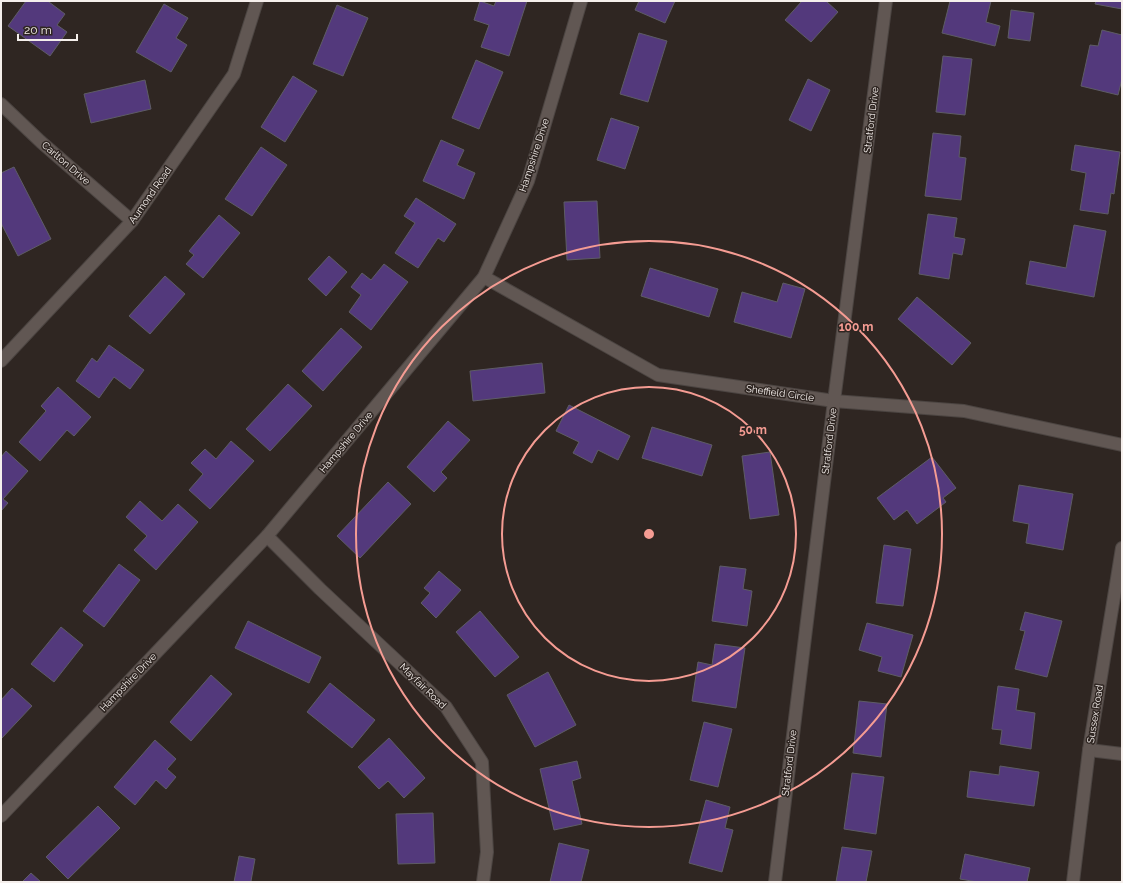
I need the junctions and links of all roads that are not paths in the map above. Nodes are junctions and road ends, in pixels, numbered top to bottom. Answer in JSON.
{"nodes":[{"id":1,"x":257,"y":1,"type":"edge"},
{"id":2,"x":581,"y":1,"type":"edge"},
{"id":3,"x":886,"y":1,"type":"edge"},
{"id":4,"x":1,"y":104,"type":"edge"},
{"id":5,"x":132,"y":221,"type":"junction"},
{"id":6,"x":484,"y":277,"type":"junction"},
{"id":7,"x":1,"y":361,"type":"edge"},
{"id":8,"x":834,"y":401,"type":"junction"},
{"id":9,"x":1122,"y":445,"type":"edge"},
{"id":10,"x":267,"y":536,"type":"junction"},
{"id":11,"x":1122,"y":548,"type":"edge"},
{"id":12,"x":1089,"y":750,"type":"junction"},
{"id":13,"x":1122,"y":754,"type":"edge"},
{"id":14,"x":1,"y":816,"type":"edge"},
{"id":15,"x":483,"y":882,"type":"edge"},
{"id":16,"x":774,"y":882,"type":"edge"},
{"id":17,"x":1073,"y":882,"type":"edge"}],
"edges":[{"from":1,"to":5,"type":"street","name":"Aumond Road"},
{"from":2,"to":6,"type":"street","name":"Hampshire Drive"},
{"from":3,"to":8,"type":"street","name":"Stratford Drive"},
{"from":4,"to":5,"type":"street","name":"Carlton Drive"},
{"from":5,"to":7,"type":"street","name":"Aumond Road"},
{"from":6,"to":8,"type":"street","name":"Sheffield Circle"},
{"from":6,"to":10,"type":"street","name":"Hampshire Drive"},
{"from":8,"to":9,"type":"street","name":"Sheffield Circle"},
{"from":8,"to":16,"type":"street","name":"Stratford Drive"},
{"from":10,"to":14,"type":"street","name":"Hampshire Drive"},
{"from":10,"to":15,"type":"street","name":"Mayfair Road"},
{"from":11,"to":12,"type":"street","name":"Sussex Road"},
{"from":12,"to":13,"type":"street"},
{"from":12,"to":17,"type":"street","name":"Sussex Road"}]}
